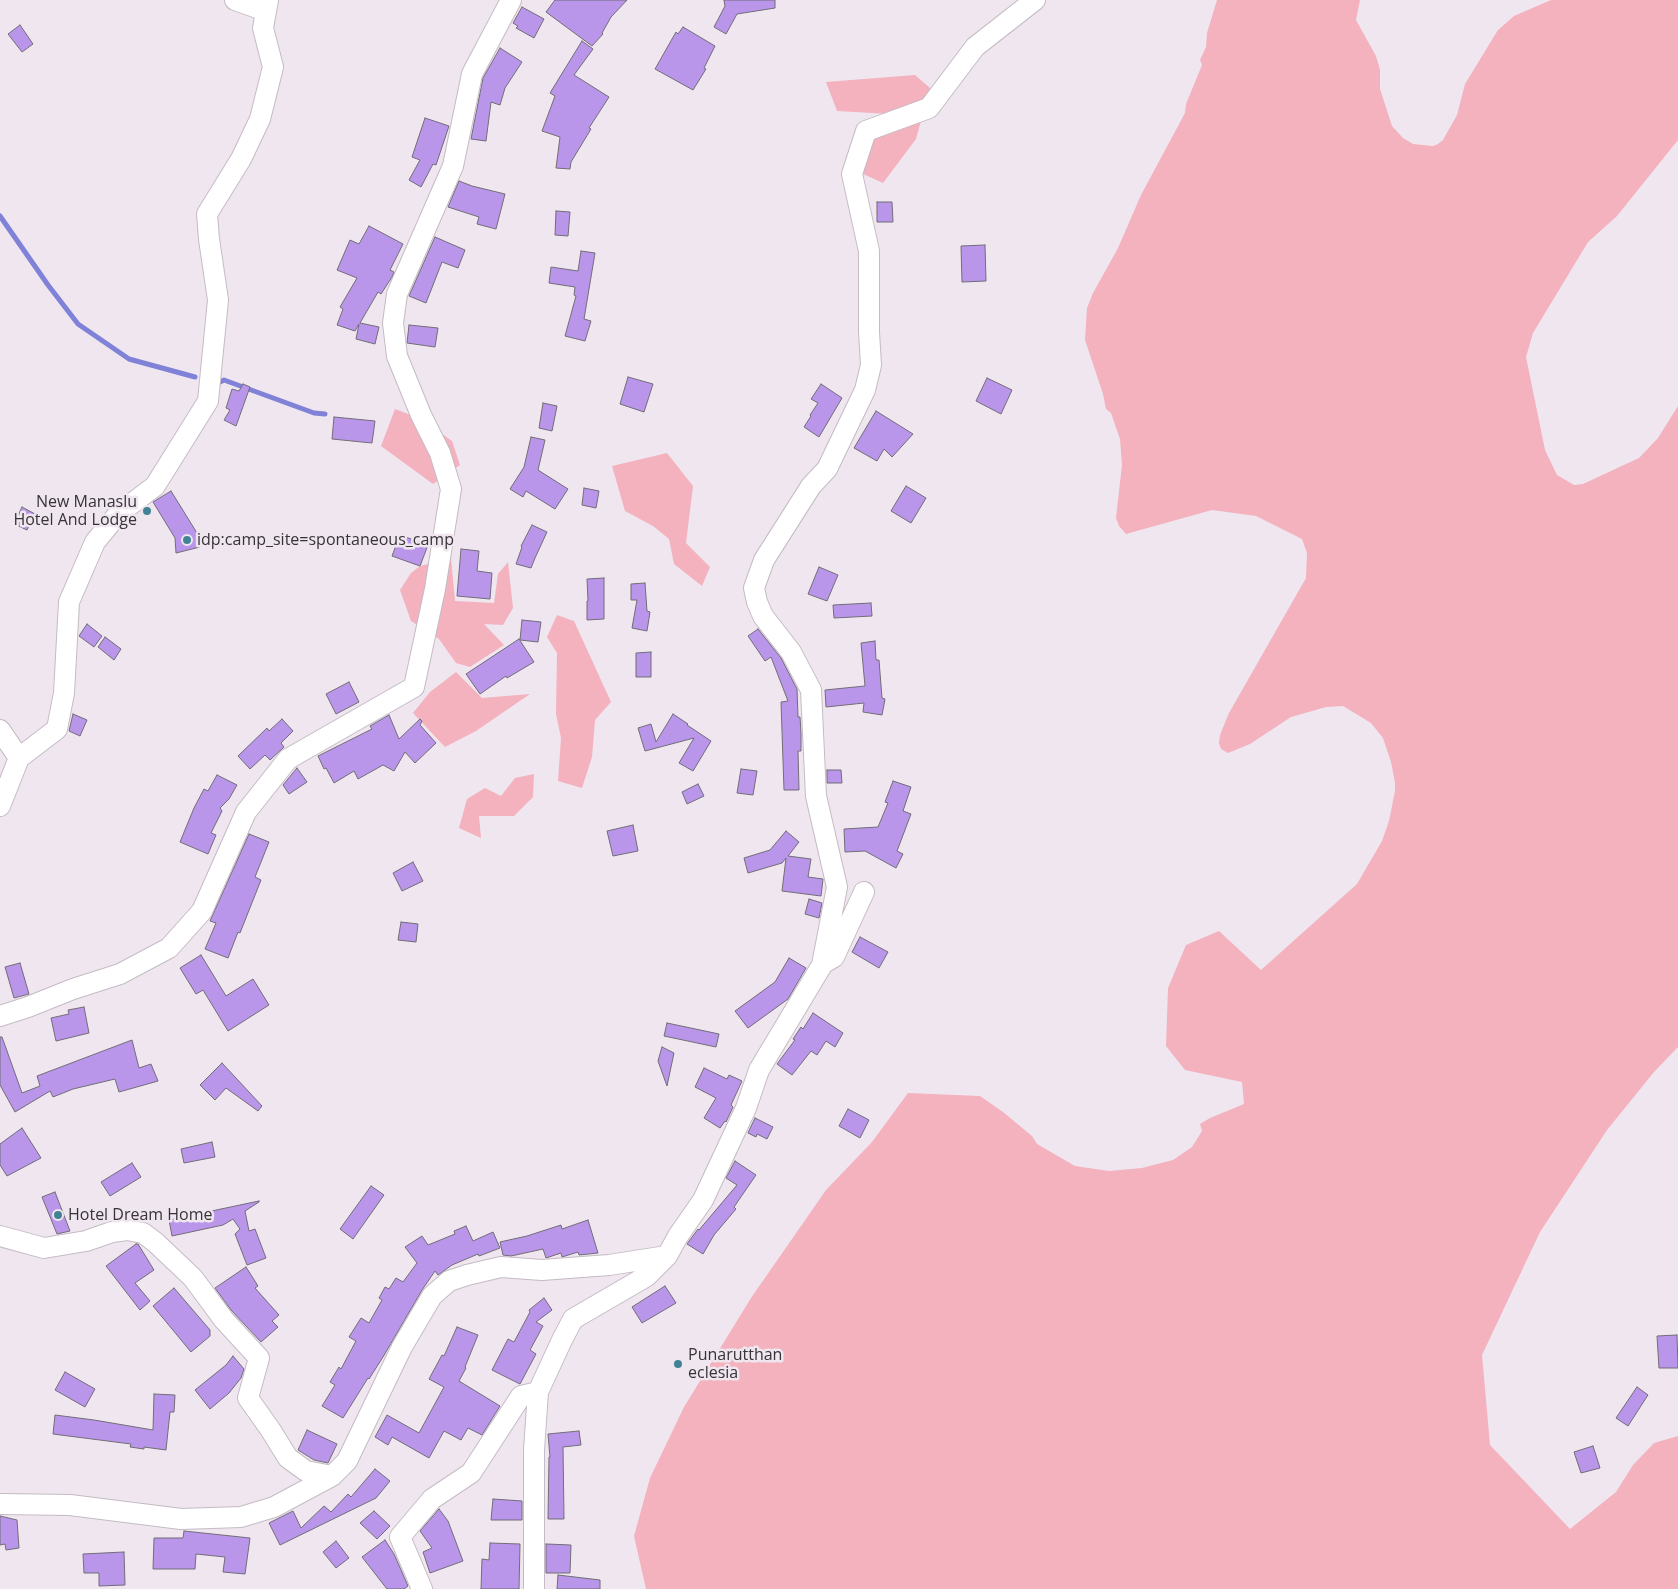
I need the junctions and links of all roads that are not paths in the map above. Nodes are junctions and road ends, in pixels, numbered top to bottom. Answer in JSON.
{"nodes":[{"id":1,"x":235,"y":0,"type":"edge"},
{"id":2,"x":511,"y":0,"type":"edge"},
{"id":3,"x":1034,"y":0,"type":"edge"},
{"id":4,"x":267,"y":6,"type":"edge"},
{"id":5,"x":0,"y":730,"type":"edge"},
{"id":6,"x":10,"y":759,"type":"edge"},
{"id":7,"x":0,"y":806,"type":"edge"},
{"id":8,"x":864,"y":892,"type":"dead end"},
{"id":9,"x":822,"y":965,"type":"junction"},
{"id":10,"x":0,"y":1016,"type":"edge"},
{"id":11,"x":0,"y":1236,"type":"edge"},
{"id":12,"x":667,"y":1256,"type":"junction"},
{"id":13,"x":538,"y":1392,"type":"junction"},
{"id":14,"x":332,"y":1476,"type":"junction"},
{"id":15,"x":0,"y":1504,"type":"edge"},
{"id":16,"x":422,"y":1589,"type":"edge"},
{"id":17,"x":534,"y":1589,"type":"edge"}],
"edges":[{"from":1,"to":4,"type":"street"},
{"from":2,"to":10,"type":"street"},
{"from":3,"to":9,"type":"street"},
{"from":4,"to":6,"type":"street"},
{"from":5,"to":6,"type":"street"},
{"from":6,"to":7,"type":"street"},
{"from":8,"to":9,"type":"street"},
{"from":9,"to":12,"type":"street"},
{"from":11,"to":14,"type":"street"},
{"from":12,"to":13,"type":"street"},
{"from":12,"to":14,"type":"street"},
{"from":13,"to":16,"type":"street"},
{"from":13,"to":17,"type":"street"},
{"from":14,"to":15,"type":"street"}]}
